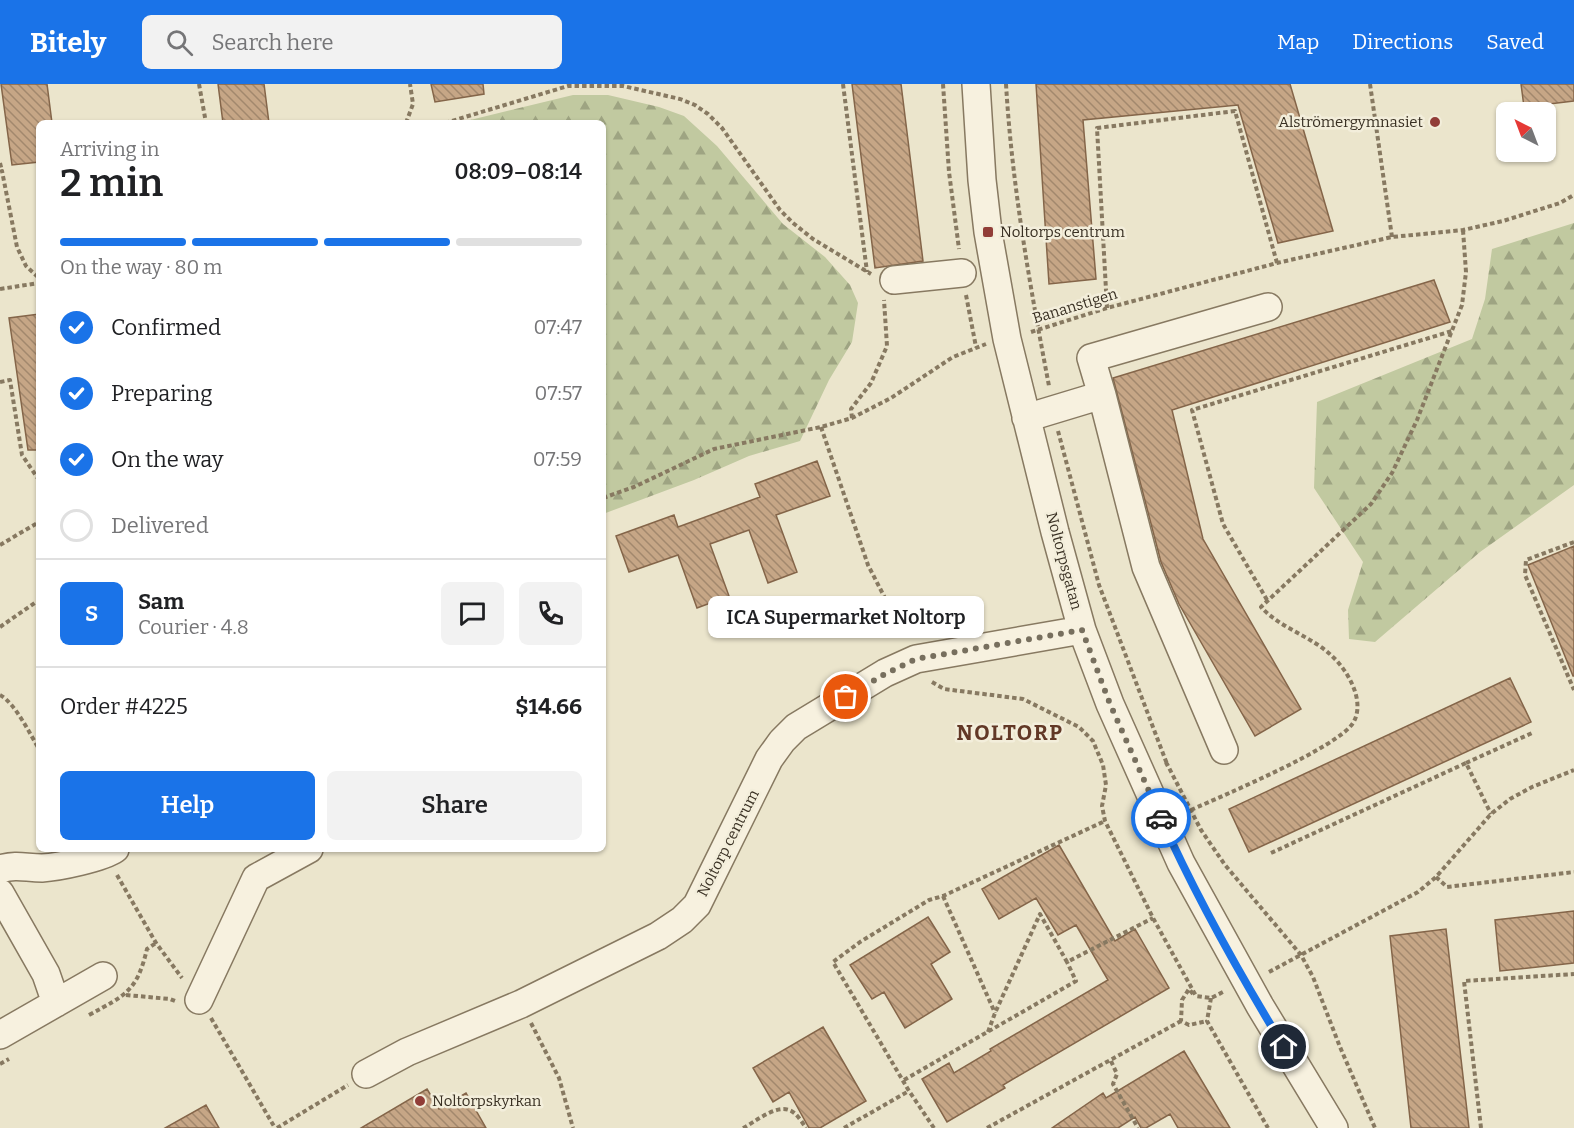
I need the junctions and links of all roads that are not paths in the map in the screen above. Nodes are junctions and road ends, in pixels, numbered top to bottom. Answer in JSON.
{"nodes":[{"id":1,"x":976,"y":84,"type":"edge"},
{"id":2,"x":962,"y":273,"type":"road end"},
{"id":3,"x":888,"y":279,"type":"road end"},
{"id":4,"x":1268,"y":308,"type":"dead end"},
{"id":5,"x":1102,"y":395,"type":"junction"},
{"id":6,"x":1026,"y":418,"type":"junction"},
{"id":7,"x":1082,"y":630,"type":"junction"},
{"id":8,"x":1224,"y":750,"type":"dead end"},
{"id":9,"x":110,"y":852,"type":"edge"},
{"id":10,"x":304,"y":852,"type":"edge"},
{"id":11,"x":0,"y":869,"type":"edge"},
{"id":12,"x":0,"y":893,"type":"edge"},
{"id":13,"x":103,"y":976,"type":"dead end"},
{"id":14,"x":189,"y":1001,"type":"road end"},
{"id":15,"x":56,"y":1003,"type":"junction"},
{"id":16,"x":0,"y":1035,"type":"edge"},
{"id":17,"x":366,"y":1074,"type":"road end"},
{"id":18,"x":1334,"y":1128,"type":"edge"}],
"edges":[{"from":1,"to":6,"type":"street","name":"Noltorpsgatan"},
{"from":2,"to":3,"type":"street"},
{"from":4,"to":5,"type":"street"},
{"from":5,"to":6,"type":"street"},
{"from":5,"to":8,"type":"street"},
{"from":6,"to":7,"type":"street","name":"Noltorpsgatan"},
{"from":7,"to":17,"type":"street","name":"Noltorp centrum"},
{"from":7,"to":18,"type":"street","name":"Noltorpsgatan"},
{"from":9,"to":11,"type":"street"},
{"from":10,"to":14,"type":"street"},
{"from":12,"to":15,"type":"street"},
{"from":13,"to":15,"type":"street"},
{"from":15,"to":16,"type":"street"}]}
